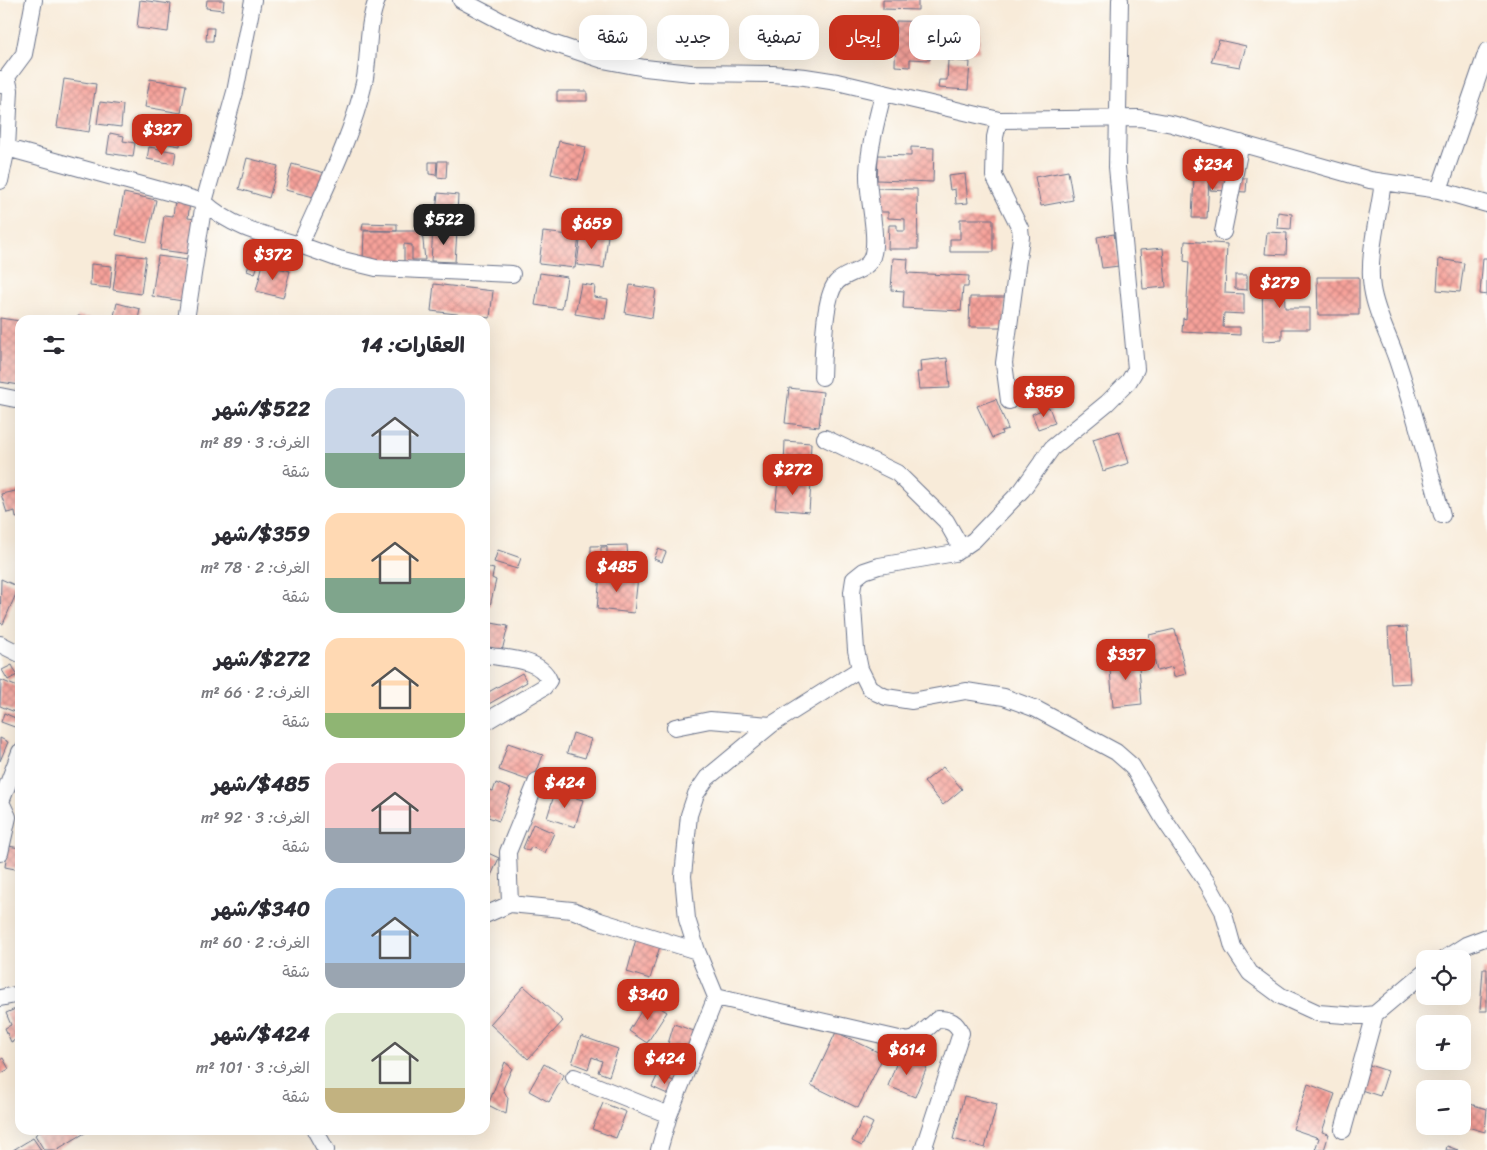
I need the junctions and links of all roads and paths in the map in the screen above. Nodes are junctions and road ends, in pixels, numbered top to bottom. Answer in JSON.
{"nodes":[{"id":1,"x":34,"y":0,"type":"edge"},
{"id":2,"x":253,"y":0,"type":"edge"},
{"id":3,"x":377,"y":0,"type":"edge"},
{"id":4,"x":461,"y":0,"type":"edge"},
{"id":5,"x":1120,"y":0,"type":"edge"},
{"id":6,"x":1487,"y":51,"type":"edge"},
{"id":7,"x":1,"y":82,"type":"edge"},
{"id":8,"x":883,"y":94,"type":"junction"},
{"id":9,"x":1119,"y":118,"type":"junction"},
{"id":10,"x":999,"y":120,"type":"junction"},
{"id":11,"x":1241,"y":143,"type":"junction"},
{"id":12,"x":7,"y":148,"type":"junction"},
{"id":13,"x":0,"y":181,"type":"edge"},
{"id":14,"x":1383,"y":182,"type":"junction"},
{"id":15,"x":1439,"y":190,"type":"junction"},
{"id":16,"x":204,"y":202,"type":"junction"},
{"id":17,"x":1487,"y":204,"type":"edge"},
{"id":18,"x":1222,"y":232,"type":"dead end"},
{"id":19,"x":300,"y":245,"type":"junction"},
{"id":20,"x":512,"y":274,"type":"dead end"},
{"id":21,"x":187,"y":315,"type":"edge"},
{"id":22,"x":822,"y":377,"type":"dead end"},
{"id":23,"x":0,"y":396,"type":"edge"},
{"id":24,"x":15,"y":399,"type":"edge"},
{"id":25,"x":1008,"y":401,"type":"dead end"},
{"id":26,"x":825,"y":438,"type":"dead end"},
{"id":27,"x":1442,"y":515,"type":"dead end"},
{"id":28,"x":962,"y":549,"type":"junction"},
{"id":29,"x":0,"y":644,"type":"edge"},
{"id":30,"x":15,"y":652,"type":"edge"},
{"id":31,"x":490,"y":655,"type":"edge"},
{"id":32,"x":860,"y":669,"type":"junction"},
{"id":33,"x":490,"y":719,"type":"edge"},
{"id":34,"x":770,"y":724,"type":"junction"},
{"id":35,"x":674,"y":727,"type":"dead end"},
{"id":36,"x":15,"y":765,"type":"edge"},
{"id":37,"x":537,"y":781,"type":"dead end"},
{"id":38,"x":0,"y":852,"type":"edge"},
{"id":39,"x":510,"y":904,"type":"junction"},
{"id":40,"x":490,"y":913,"type":"edge"},
{"id":41,"x":1487,"y":936,"type":"edge"},
{"id":42,"x":1458,"y":950,"type":"edge"},
{"id":43,"x":697,"y":951,"type":"junction"},
{"id":44,"x":1416,"y":980,"type":"edge"},
{"id":45,"x":15,"y":995,"type":"edge"},
{"id":46,"x":716,"y":997,"type":"junction"},
{"id":47,"x":0,"y":998,"type":"edge"},
{"id":48,"x":1375,"y":1014,"type":"junction"},
{"id":49,"x":574,"y":1077,"type":"dead end"},
{"id":50,"x":669,"y":1115,"type":"junction"},
{"id":51,"x":1343,"y":1130,"type":"dead end"},
{"id":52,"x":318,"y":1135,"type":"edge"},
{"id":53,"x":326,"y":1150,"type":"edge"},
{"id":54,"x":659,"y":1150,"type":"edge"},
{"id":55,"x":923,"y":1150,"type":"edge"}],
"edges":[{"from":1,"to":7,"type":"street"},
{"from":2,"to":16,"type":"street"},
{"from":3,"to":19,"type":"street"},
{"from":4,"to":8,"type":"street"},
{"from":5,"to":9,"type":"street"},
{"from":6,"to":15,"type":"street"},
{"from":7,"to":12,"type":"street"},
{"from":8,"to":10,"type":"street"},
{"from":8,"to":22,"type":"street"},
{"from":9,"to":10,"type":"street"},
{"from":9,"to":11,"type":"street"},
{"from":9,"to":28,"type":"street"},
{"from":10,"to":25,"type":"street"},
{"from":11,"to":14,"type":"street"},
{"from":11,"to":18,"type":"street"},
{"from":12,"to":13,"type":"street"},
{"from":12,"to":16,"type":"street"},
{"from":14,"to":15,"type":"street"},
{"from":14,"to":27,"type":"street"},
{"from":15,"to":17,"type":"street"},
{"from":16,"to":19,"type":"street"},
{"from":16,"to":21,"type":"street"},
{"from":19,"to":20,"type":"street"},
{"from":23,"to":24,"type":"street"},
{"from":26,"to":28,"type":"street"},
{"from":28,"to":32,"type":"street"},
{"from":29,"to":30,"type":"street"},
{"from":31,"to":33,"type":"street"},
{"from":32,"to":34,"type":"street"},
{"from":32,"to":48,"type":"street"},
{"from":34,"to":35,"type":"street"},
{"from":34,"to":43,"type":"street"},
{"from":36,"to":38,"type":"street"},
{"from":37,"to":39,"type":"street"},
{"from":39,"to":40,"type":"street"},
{"from":39,"to":43,"type":"street"},
{"from":41,"to":42,"type":"street"},
{"from":43,"to":46,"type":"street"},
{"from":44,"to":48,"type":"street"},
{"from":45,"to":47,"type":"street"},
{"from":46,"to":50,"type":"street"},
{"from":46,"to":55,"type":"street"},
{"from":48,"to":51,"type":"street"},
{"from":49,"to":50,"type":"street"},
{"from":50,"to":54,"type":"street"},
{"from":52,"to":53,"type":"street"}]}
